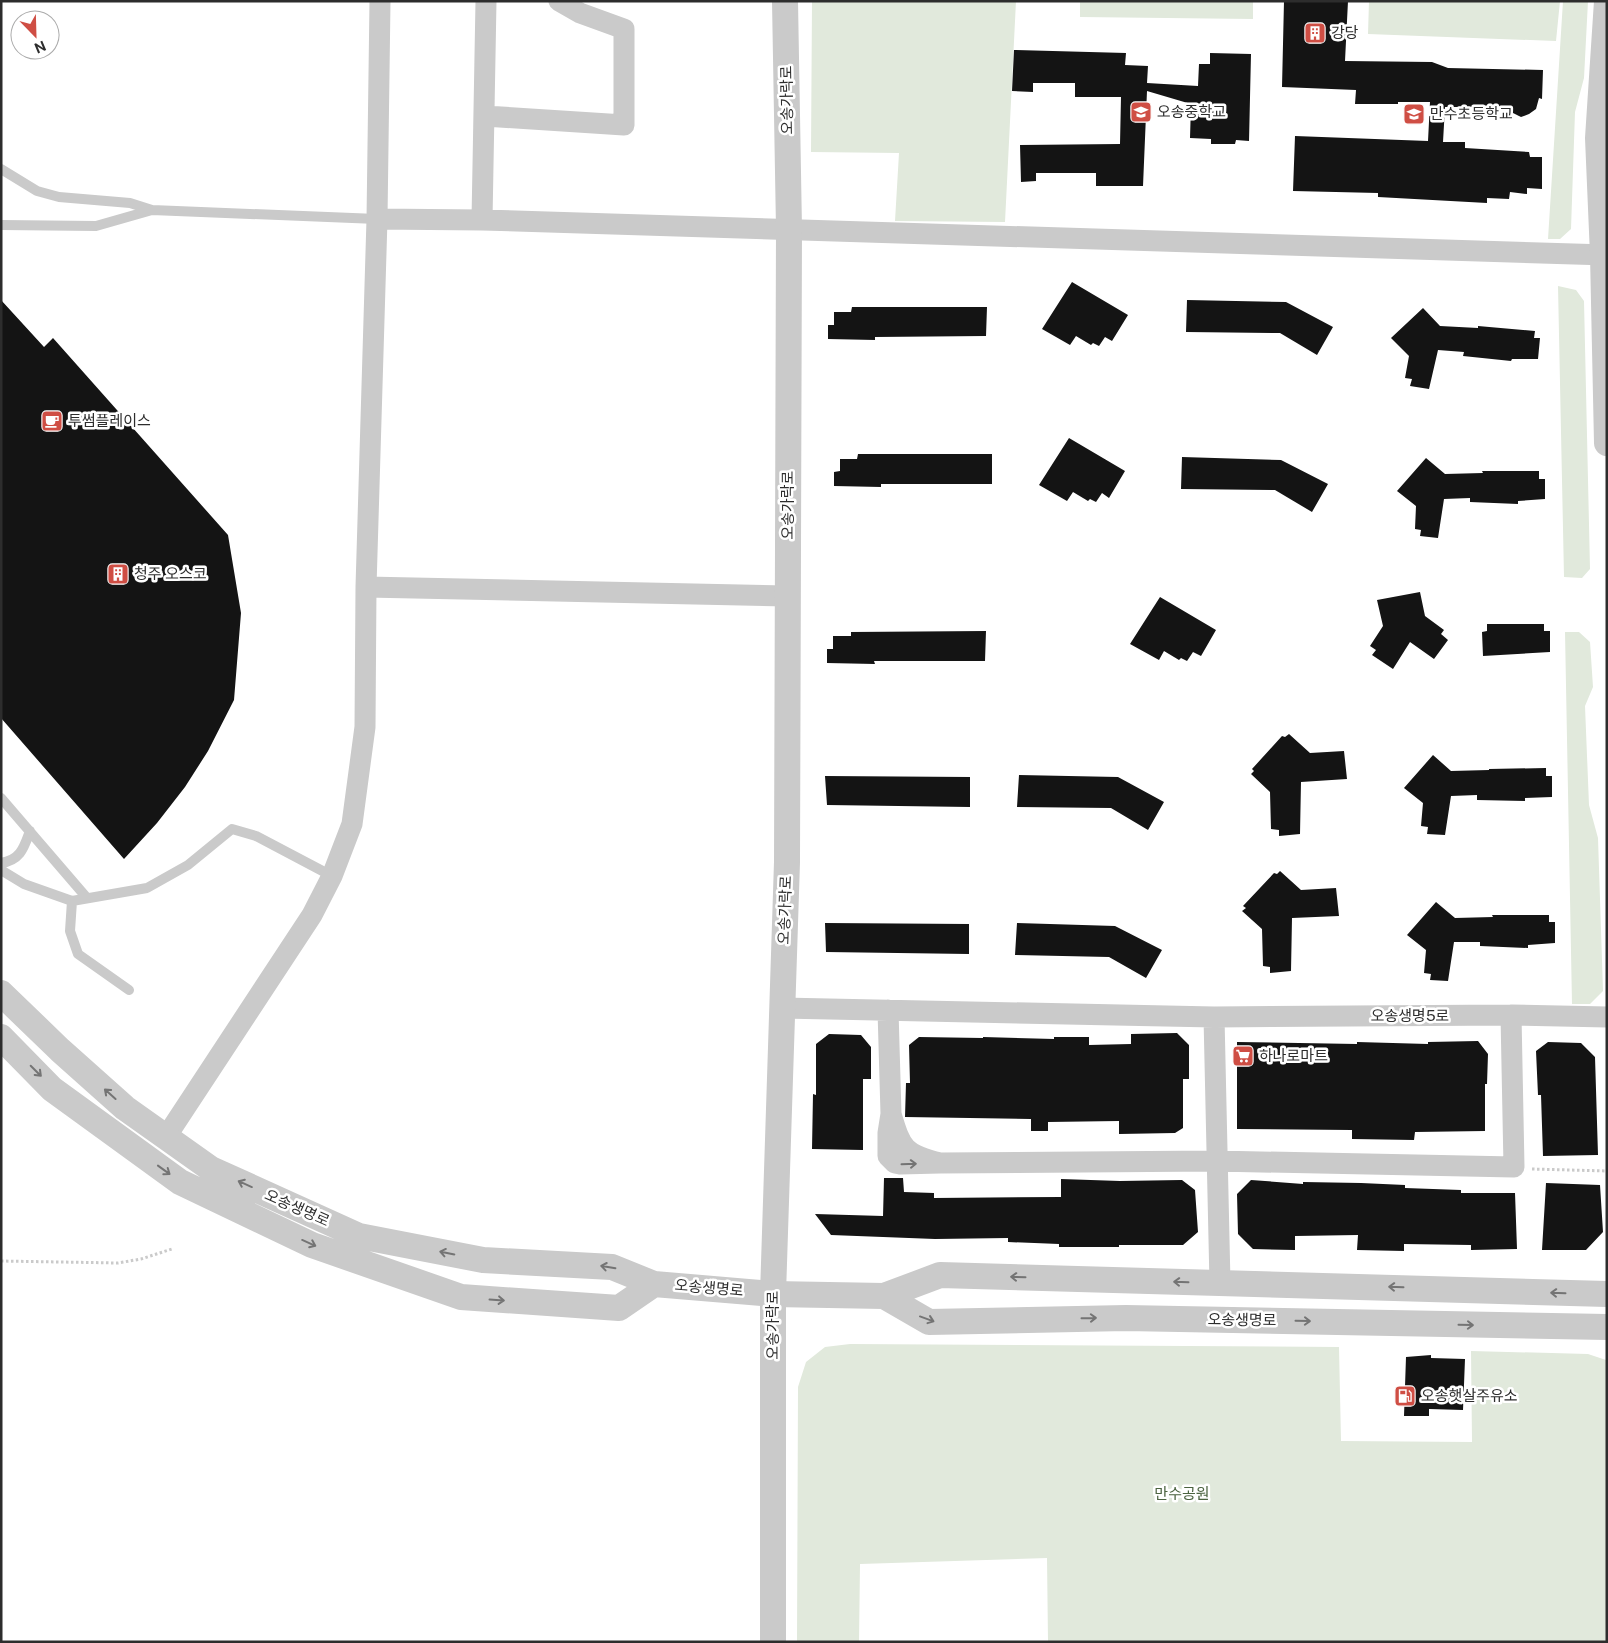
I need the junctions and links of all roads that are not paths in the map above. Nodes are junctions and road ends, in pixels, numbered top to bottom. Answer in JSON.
{"nodes":[{"id":1,"x":380,"y":1,"type":"edge"},
{"id":2,"x":486,"y":1,"type":"edge"},
{"id":3,"x":559,"y":1,"type":"edge"},
{"id":4,"x":785,"y":1,"type":"edge"},
{"id":5,"x":1606,"y":1,"type":"edge"},
{"id":6,"x":485,"y":116,"type":"junction"},
{"id":7,"x":1,"y":169,"type":"edge"},
{"id":8,"x":152,"y":210,"type":"junction"},
{"id":9,"x":377,"y":219,"type":"junction"},
{"id":10,"x":482,"y":220,"type":"junction"},
{"id":11,"x":1,"y":225,"type":"edge"},
{"id":12,"x":789,"y":229,"type":"junction"},
{"id":13,"x":1605,"y":255,"type":"edge"},
{"id":14,"x":1607,"y":443,"type":"edge"},
{"id":15,"x":366,"y":586,"type":"junction"},
{"id":16,"x":787,"y":596,"type":"junction"},
{"id":17,"x":1,"y":798,"type":"edge"},
{"id":18,"x":30,"y":830,"type":"junction"},
{"id":19,"x":1,"y":863,"type":"edge"},
{"id":20,"x":1,"y":870,"type":"edge"},
{"id":21,"x":332,"y":876,"type":"junction"},
{"id":22,"x":87,"y":898,"type":"junction"},
{"id":23,"x":72,"y":901,"type":"junction"},
{"id":24,"x":129,"y":990,"type":"dead end"},
{"id":25,"x":1,"y":993,"type":"edge"},
{"id":26,"x":782,"y":1008,"type":"junction"},
{"id":27,"x":888,"y":1010,"type":"junction"},
{"id":28,"x":1511,"y":1016,"type":"junction"},
{"id":29,"x":1214,"y":1017,"type":"junction"},
{"id":30,"x":1607,"y":1017,"type":"edge"},
{"id":31,"x":1,"y":1037,"type":"edge"},
{"id":32,"x":166,"y":1136,"type":"junction"},
{"id":33,"x":1216,"y":1160,"type":"junction"},
{"id":34,"x":1220,"y":1283,"type":"junction"},
{"id":35,"x":654,"y":1284,"type":"junction"},
{"id":36,"x":772,"y":1294,"type":"junction"},
{"id":37,"x":1607,"y":1294,"type":"edge"},
{"id":38,"x":884,"y":1296,"type":"junction"},
{"id":39,"x":1607,"y":1328,"type":"edge"},
{"id":40,"x":772,"y":1642,"type":"edge"}],
"edges":[{"from":1,"to":9,"type":"street"},
{"from":2,"to":6,"type":"street"},
{"from":3,"to":6,"type":"street"},
{"from":4,"to":12,"type":"street","name":"오송가락로"},
{"from":5,"to":13,"type":"street"},
{"from":6,"to":10,"type":"street"},
{"from":7,"to":8,"type":"lane"},
{"from":8,"to":9,"type":"lane"},
{"from":8,"to":11,"type":"lane"},
{"from":9,"to":10,"type":"street"},
{"from":9,"to":15,"type":"street"},
{"from":10,"to":12,"type":"street"},
{"from":12,"to":13,"type":"street"},
{"from":12,"to":16,"type":"street","name":"오송가락로"},
{"from":13,"to":14,"type":"street"},
{"from":15,"to":16,"type":"street"},
{"from":15,"to":21,"type":"street"},
{"from":16,"to":26,"type":"street","name":"오송가락로"},
{"from":17,"to":18,"type":"lane"},
{"from":18,"to":19,"type":"lane"},
{"from":18,"to":22,"type":"lane"},
{"from":20,"to":23,"type":"lane"},
{"from":21,"to":22,"type":"lane"},
{"from":21,"to":32,"type":"street"},
{"from":22,"to":23,"type":"lane"},
{"from":23,"to":24,"type":"lane"},
{"from":32,"to":25,"type":"street","name":"오송생명로","one_way":true},
{"from":26,"to":27,"type":"street"},
{"from":26,"to":36,"type":"street","name":"오송가락로"},
{"from":27,"to":29,"type":"street"},
{"from":27,"to":33,"type":"street"},
{"from":28,"to":29,"type":"street","name":"오송생명5로"},
{"from":28,"to":30,"type":"street","name":"오송생명5로"},
{"from":28,"to":33,"type":"street"},
{"from":29,"to":33,"type":"street"},
{"from":31,"to":35,"type":"street","name":"오송생명로","one_way":true},
{"from":35,"to":32,"type":"street","name":"오송생명로","one_way":true},
{"from":33,"to":34,"type":"street"},
{"from":37,"to":34,"type":"street","name":"오송생명로","one_way":true},
{"from":34,"to":38,"type":"street","name":"오송생명로","one_way":true},
{"from":35,"to":36,"type":"street","name":"오송생명로"},
{"from":36,"to":38,"type":"street","name":"오송생명로"},
{"from":36,"to":40,"type":"street","name":"오송가락로"},
{"from":38,"to":39,"type":"street","name":"오송생명로","one_way":true}]}
